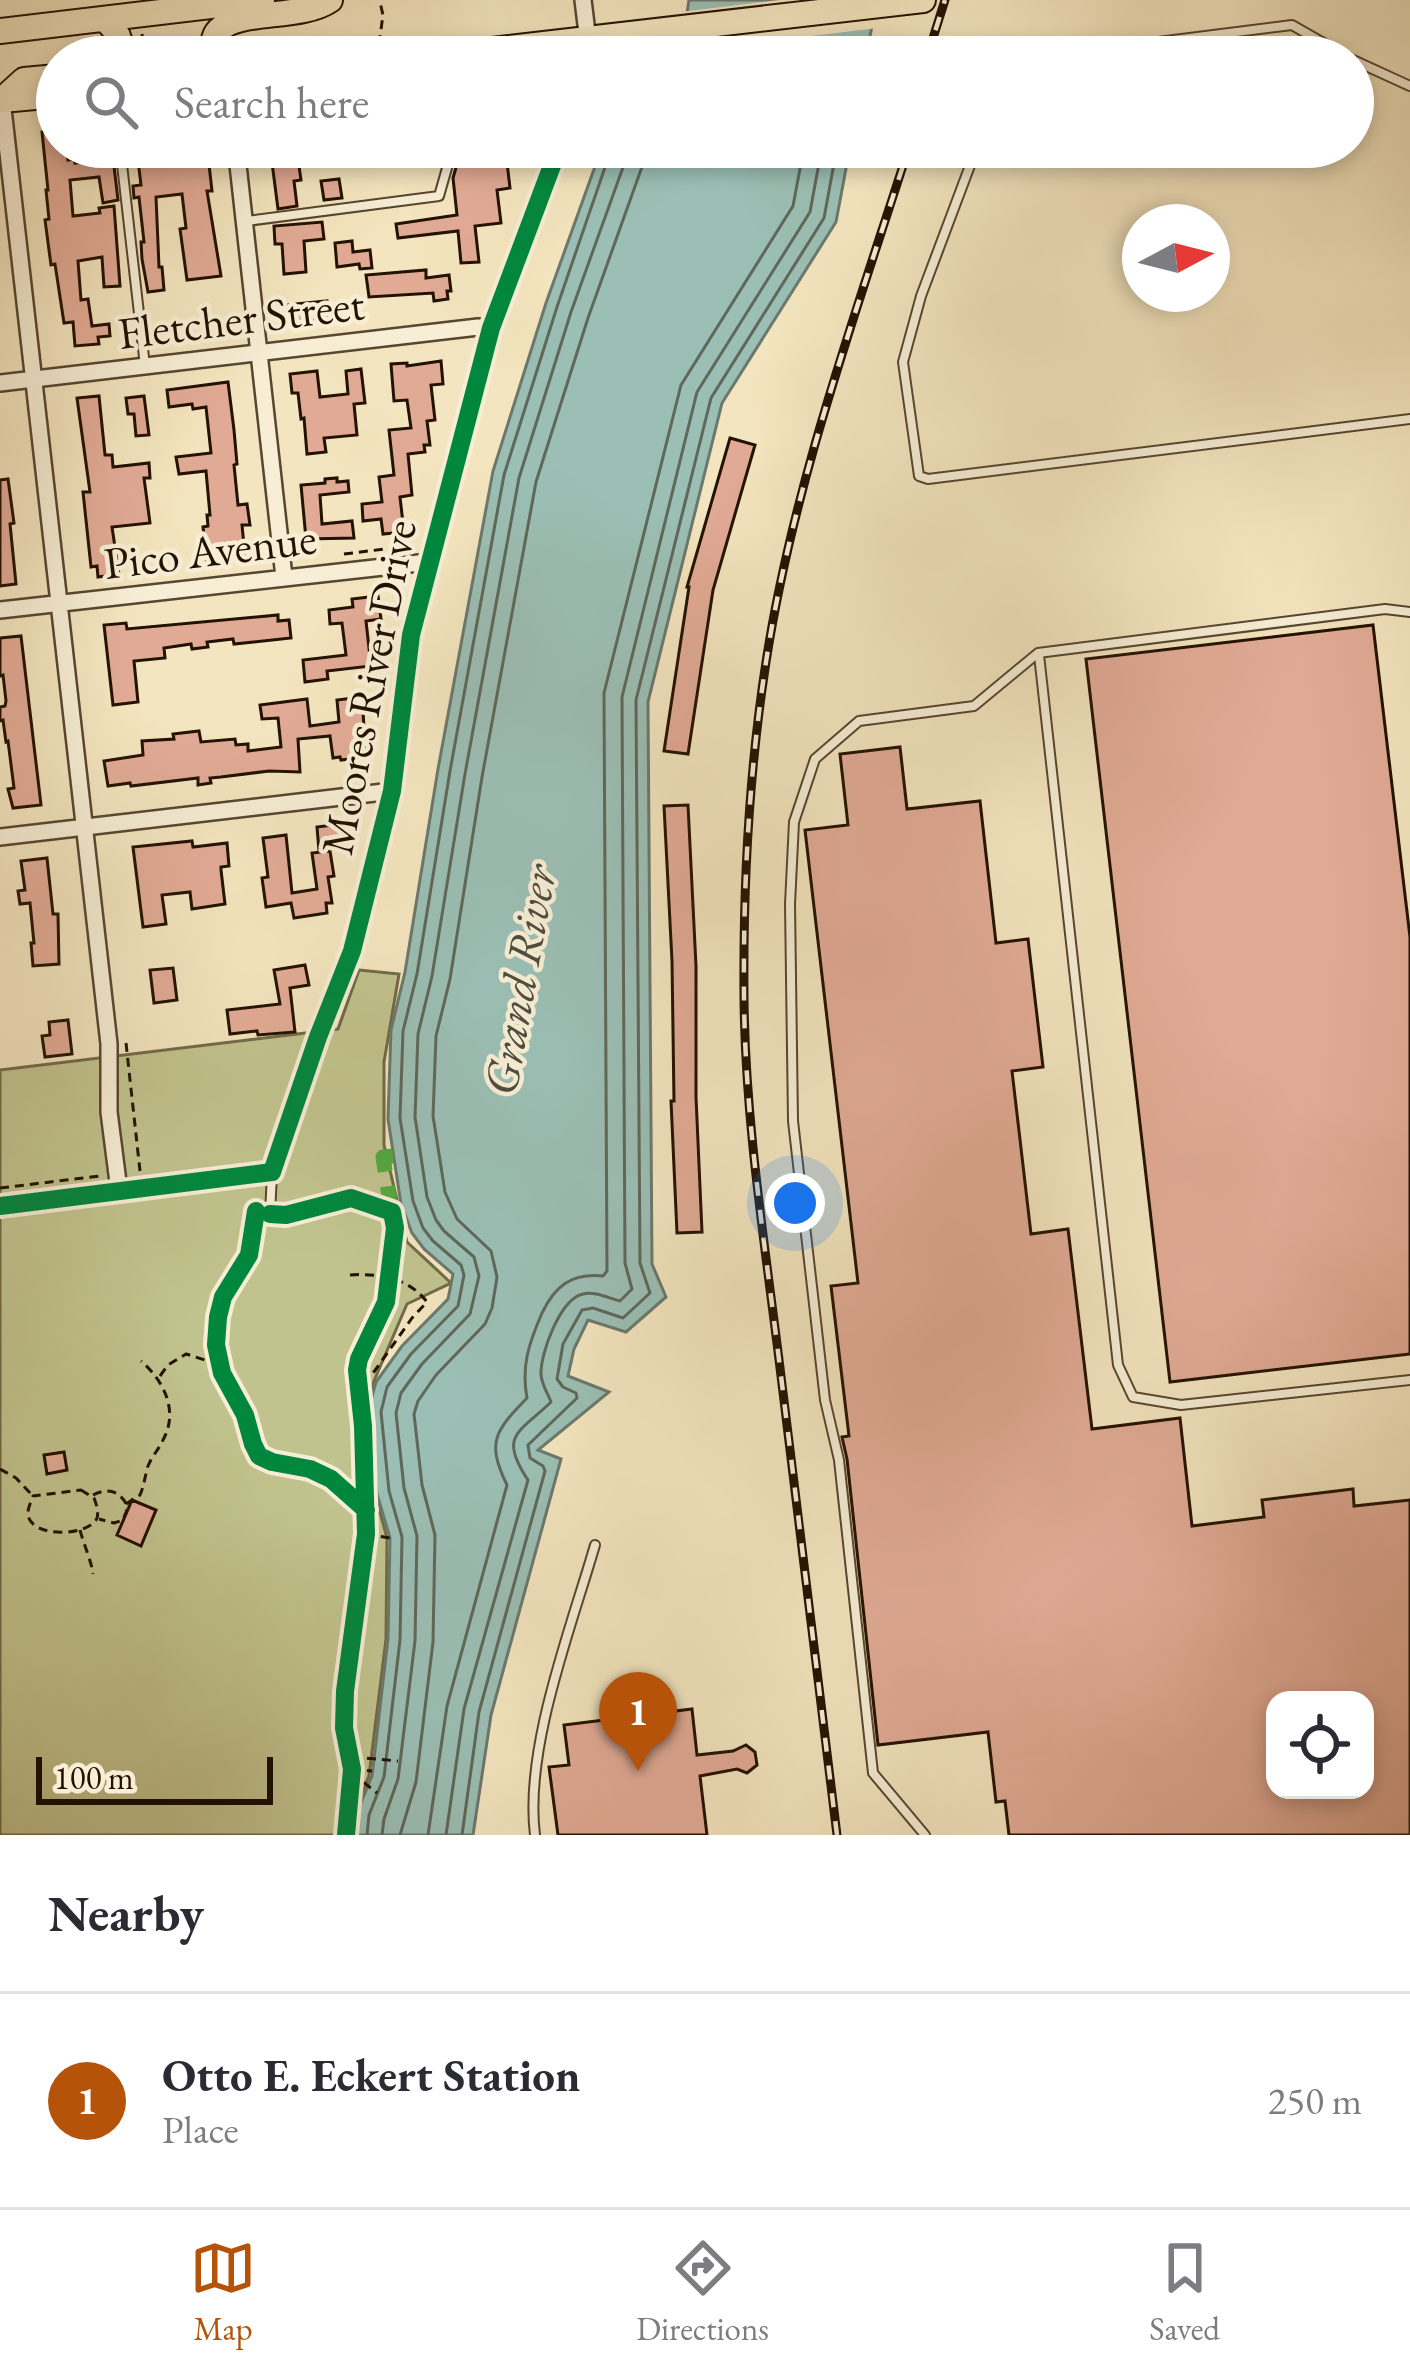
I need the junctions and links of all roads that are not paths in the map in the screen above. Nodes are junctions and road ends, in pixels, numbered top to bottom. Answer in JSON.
{"nodes":[{"id":1,"x":262,"y":0,"type":"edge"},
{"id":2,"x":330,"y":0,"type":"edge"},
{"id":3,"x":584,"y":0,"type":"edge"},
{"id":4,"x":923,"y":0,"type":"edge"},
{"id":5,"x":104,"y":10,"type":"edge"},
{"id":6,"x":0,"y":31,"type":"edge"},
{"id":7,"x":214,"y":36,"type":"edge"},
{"id":8,"x":586,"y":36,"type":"edge"},
{"id":9,"x":644,"y":36,"type":"edge"},
{"id":10,"x":1210,"y":36,"type":"edge"},
{"id":11,"x":1310,"y":36,"type":"edge"},
{"id":12,"x":1374,"y":69,"type":"edge"},
{"id":13,"x":36,"y":79,"type":"edge"},
{"id":14,"x":1410,"y":86,"type":"edge"},
{"id":15,"x":36,"y":97,"type":"edge"},
{"id":16,"x":1,"y":100,"type":"edge"},
{"id":17,"x":122,"y":168,"type":"edge"},
{"id":18,"x":238,"y":168,"type":"edge"},
{"id":19,"x":447,"y":168,"type":"edge"},
{"id":20,"x":552,"y":168,"type":"edge"},
{"id":21,"x":969,"y":168,"type":"edge"},
{"id":22,"x":244,"y":221,"type":"junction"},
{"id":23,"x":491,"y":328,"type":"junction"},
{"id":24,"x":258,"y":352,"type":"junction"},
{"id":25,"x":145,"y":366,"type":"junction"},
{"id":26,"x":35,"y":379,"type":"junction"},
{"id":27,"x":0,"y":383,"type":"edge"},
{"id":28,"x":1410,"y":419,"type":"edge"},
{"id":29,"x":428,"y":562,"type":"junction"},
{"id":30,"x":284,"y":577,"type":"junction"},
{"id":31,"x":60,"y":603,"type":"junction"},
{"id":32,"x":0,"y":610,"type":"edge"},
{"id":33,"x":1410,"y":612,"type":"edge"},
{"id":34,"x":1038,"y":653,"type":"junction"},
{"id":35,"x":392,"y":791,"type":"junction"},
{"id":36,"x":85,"y":828,"type":"junction"},
{"id":37,"x":0,"y":838,"type":"edge"},
{"id":38,"x":272,"y":1172,"type":"junction"},
{"id":39,"x":118,"y":1182,"type":"junction"},
{"id":40,"x":0,"y":1206,"type":"edge"},
{"id":41,"x":270,"y":1214,"type":"dead end"},
{"id":42,"x":1410,"y":1380,"type":"edge"},
{"id":43,"x":596,"y":1545,"type":"dead end"},
{"id":44,"x":535,"y":1835,"type":"edge"},
{"id":45,"x":925,"y":1835,"type":"edge"}],
"edges":[{"from":1,"to":5,"type":"main road"},
{"from":2,"to":7,"type":"main road"},
{"from":3,"to":8,"type":"street"},
{"from":4,"to":9,"type":"main road"},
{"from":5,"to":6,"type":"main road"},
{"from":10,"to":11,"type":"lane"},
{"from":12,"to":14,"type":"lane"},
{"from":13,"to":16,"type":"main road"},
{"from":15,"to":16,"type":"main road"},
{"from":16,"to":26,"type":"street"},
{"from":17,"to":25,"type":"lane"},
{"from":18,"to":22,"type":"street"},
{"from":19,"to":22,"type":"lane"},
{"from":20,"to":23,"type":"street","name":"Moores River Drive"},
{"from":21,"to":28,"type":"lane"},
{"from":22,"to":24,"type":"street"},
{"from":23,"to":24,"type":"street","name":"Fletcher Street"},
{"from":23,"to":29,"type":"street","name":"Moores River Drive"},
{"from":24,"to":25,"type":"street","name":"Fletcher Street"},
{"from":24,"to":30,"type":"street"},
{"from":25,"to":26,"type":"street","name":"Fletcher Street"},
{"from":26,"to":27,"type":"street","name":"Fletcher Street"},
{"from":26,"to":31,"type":"street"},
{"from":29,"to":30,"type":"street","name":"Pico Avenue"},
{"from":29,"to":35,"type":"street","name":"Moores River Drive"},
{"from":30,"to":31,"type":"street","name":"Pico Avenue"},
{"from":31,"to":32,"type":"street","name":"Pico Avenue"},
{"from":31,"to":36,"type":"street"},
{"from":33,"to":34,"type":"lane"},
{"from":34,"to":42,"type":"lane"},
{"from":34,"to":45,"type":"lane"},
{"from":35,"to":36,"type":"street"},
{"from":35,"to":38,"type":"street","name":"Moores River Drive"},
{"from":36,"to":37,"type":"street"},
{"from":36,"to":39,"type":"street"},
{"from":38,"to":39,"type":"street"},
{"from":38,"to":41,"type":"lane"},
{"from":39,"to":40,"type":"street"},
{"from":43,"to":44,"type":"lane"}]}
